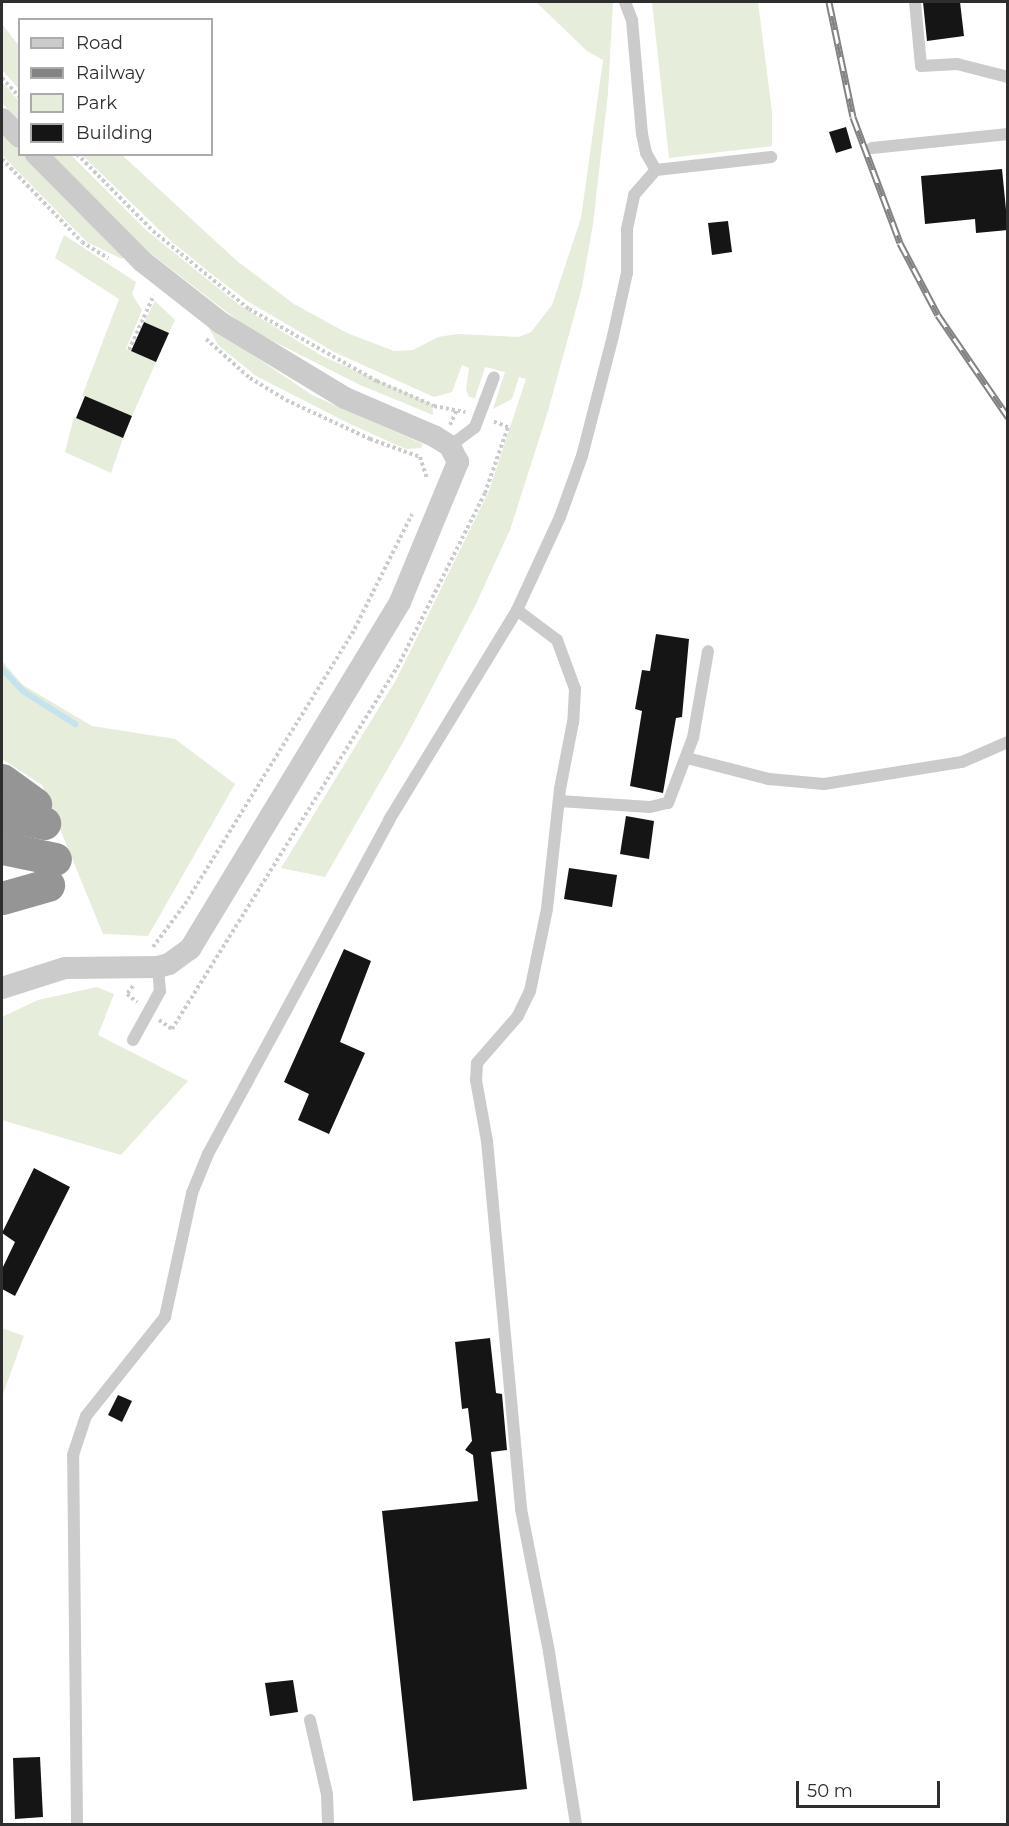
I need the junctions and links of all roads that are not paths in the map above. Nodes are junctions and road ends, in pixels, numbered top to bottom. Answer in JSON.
{"nodes":[{"id":1,"x":625,"y":2,"type":"edge"},
{"id":2,"x":915,"y":2,"type":"edge"},
{"id":3,"x":1008,"y":77,"type":"edge"},
{"id":4,"x":2,"y":119,"type":"edge"},
{"id":5,"x":1008,"y":134,"type":"edge"},
{"id":6,"x":18,"y":135,"type":"edge"},
{"id":7,"x":872,"y":148,"type":"dead end"},
{"id":8,"x":38,"y":156,"type":"edge"},
{"id":9,"x":771,"y":157,"type":"dead end"},
{"id":10,"x":656,"y":170,"type":"junction"},
{"id":11,"x":494,"y":378,"type":"dead end"},
{"id":12,"x":450,"y":436,"type":"junction"},
{"id":13,"x":518,"y":610,"type":"junction"},
{"id":14,"x":708,"y":651,"type":"dead end"},
{"id":15,"x":1008,"y":742,"type":"edge"},
{"id":16,"x":687,"y":758,"type":"junction"},
{"id":17,"x":2,"y":780,"type":"edge"},
{"id":18,"x":559,"y":801,"type":"junction"},
{"id":19,"x":2,"y":815,"type":"edge"},
{"id":20,"x":2,"y":848,"type":"edge"},
{"id":21,"x":2,"y":898,"type":"edge"},
{"id":22,"x":158,"y":967,"type":"junction"},
{"id":23,"x":2,"y":988,"type":"edge"},
{"id":24,"x":133,"y":1040,"type":"dead end"},
{"id":25,"x":310,"y":1720,"type":"dead end"},
{"id":26,"x":77,"y":1824,"type":"edge"},
{"id":27,"x":328,"y":1824,"type":"edge"},
{"id":28,"x":576,"y":1824,"type":"edge"}],
"edges":[{"from":1,"to":10,"type":"lane"},
{"from":2,"to":3,"type":"lane"},
{"from":4,"to":6,"type":"street"},
{"from":5,"to":7,"type":"lane"},
{"from":8,"to":12,"type":"street"},
{"from":9,"to":10,"type":"lane"},
{"from":10,"to":13,"type":"lane"},
{"from":11,"to":12,"type":"lane"},
{"from":12,"to":22,"type":"street"},
{"from":13,"to":18,"type":"lane"},
{"from":13,"to":26,"type":"lane"},
{"from":14,"to":16,"type":"lane"},
{"from":15,"to":16,"type":"lane"},
{"from":16,"to":18,"type":"lane"},
{"from":17,"to":19,"type":"highway"},
{"from":18,"to":28,"type":"lane"},
{"from":20,"to":21,"type":"highway"},
{"from":22,"to":23,"type":"street"},
{"from":22,"to":24,"type":"lane"},
{"from":25,"to":27,"type":"lane"}]}
